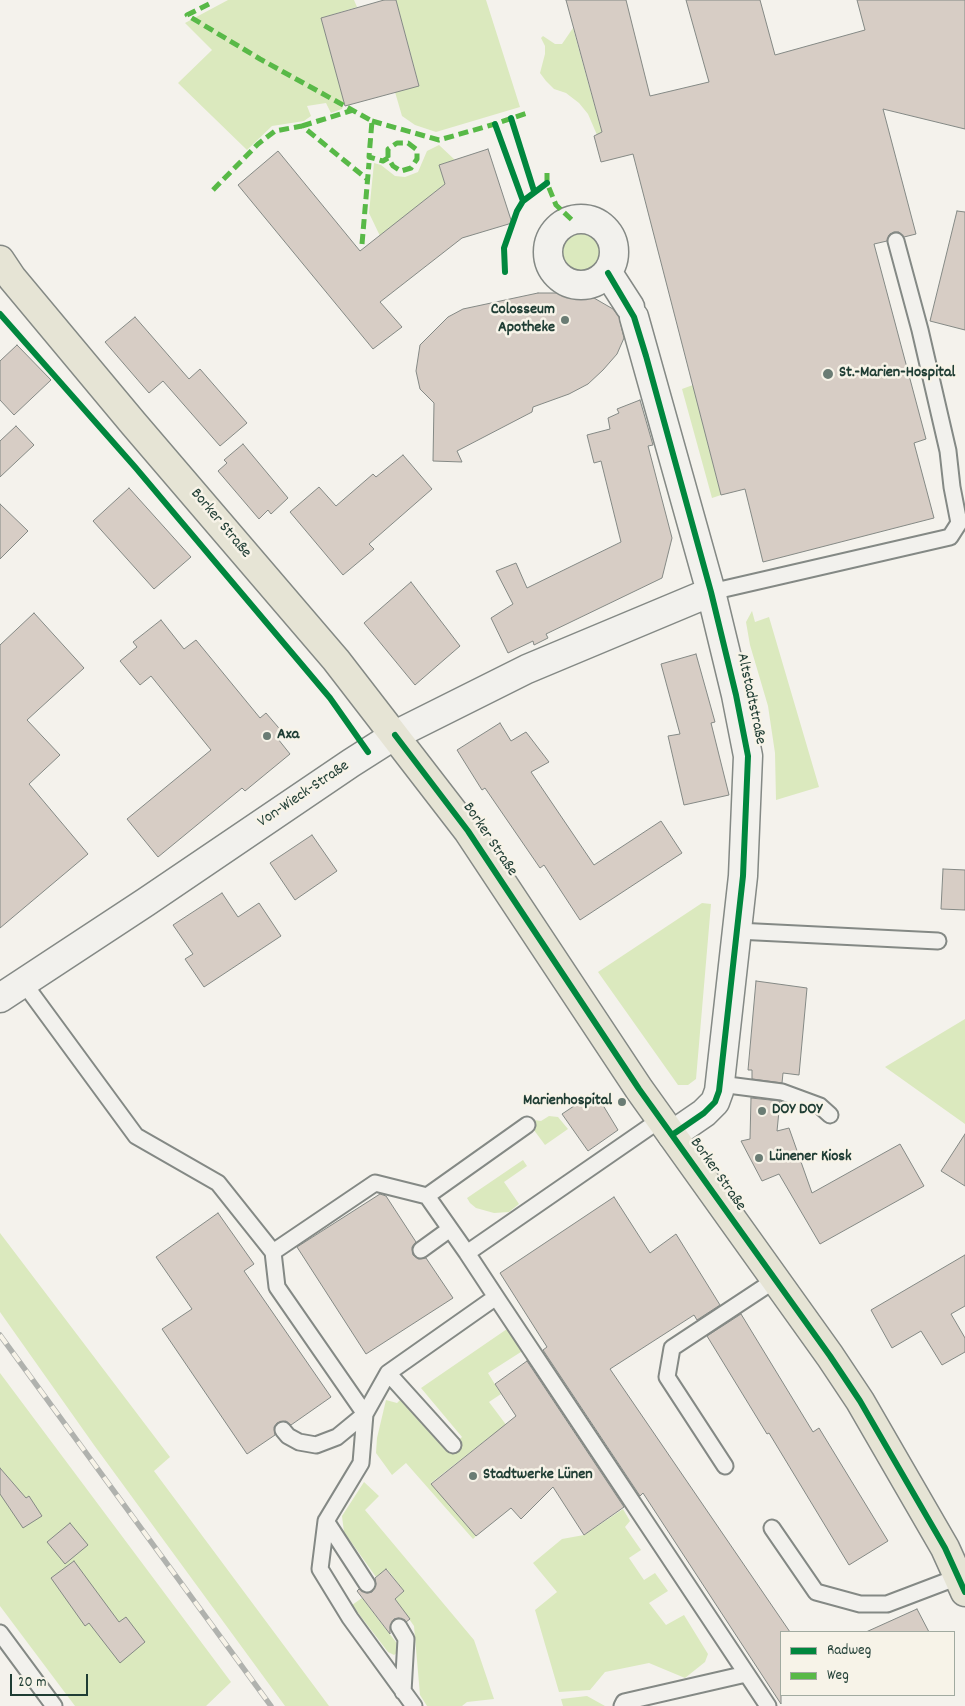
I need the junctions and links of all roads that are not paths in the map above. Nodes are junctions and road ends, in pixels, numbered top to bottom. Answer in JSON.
{"nodes":[{"id":1,"x":896,"y":241,"type":"dead end"},
{"id":2,"x":0,"y":260,"type":"edge"},
{"id":3,"x":608,"y":273,"type":"dead end"},
{"id":4,"x":958,"y":484,"type":"edge"},
{"id":5,"x":711,"y":592,"type":"junction"},
{"id":6,"x":395,"y":735,"type":"junction"},
{"id":7,"x":736,"y":931,"type":"junction"},
{"id":8,"x":938,"y":941,"type":"dead end"},
{"id":9,"x":23,"y":982,"type":"junction"},
{"id":10,"x":0,"y":998,"type":"edge"},
{"id":11,"x":720,"y":1084,"type":"junction"},
{"id":12,"x":830,"y":1115,"type":"dead end"},
{"id":13,"x":527,"y":1125,"type":"dead end"},
{"id":14,"x":666,"y":1127,"type":"junction"},
{"id":15,"x":428,"y":1196,"type":"junction"},
{"id":16,"x":450,"y":1229,"type":"junction"},
{"id":17,"x":421,"y":1250,"type":"dead end"},
{"id":18,"x":273,"y":1252,"type":"junction"},
{"id":19,"x":467,"y":1253,"type":"junction"},
{"id":20,"x":775,"y":1280,"type":"junction"},
{"id":21,"x":496,"y":1298,"type":"junction"},
{"id":22,"x":388,"y":1373,"type":"junction"},
{"id":23,"x":365,"y":1414,"type":"junction"},
{"id":24,"x":283,"y":1430,"type":"dead end"},
{"id":25,"x":453,"y":1445,"type":"dead end"},
{"id":26,"x":725,"y":1466,"type":"dead end"},
{"id":27,"x":326,"y":1521,"type":"junction"},
{"id":28,"x":772,"y":1528,"type":"dead end"},
{"id":29,"x":367,"y":1584,"type":"dead end"},
{"id":30,"x":962,"y":1584,"type":"edge"},
{"id":31,"x":399,"y":1627,"type":"dead end"},
{"id":32,"x":0,"y":1633,"type":"edge"},
{"id":33,"x":746,"y":1674,"type":"junction"},
{"id":34,"x":403,"y":1692,"type":"junction"},
{"id":35,"x":54,"y":1706,"type":"edge"},
{"id":36,"x":414,"y":1706,"type":"edge"},
{"id":37,"x":622,"y":1706,"type":"edge"},
{"id":38,"x":768,"y":1706,"type":"edge"}],
"edges":[{"from":1,"to":4,"type":"lane"},
{"from":2,"to":6,"type":"main road","name":"Borker Straße"},
{"from":3,"to":5,"type":"street","name":"Altstadtstraße"},
{"from":4,"to":5,"type":"lane"},
{"from":5,"to":6,"type":"street","name":"Von-Wieck-Straße"},
{"from":5,"to":7,"type":"street","name":"Altstadtstraße"},
{"from":6,"to":9,"type":"street","name":"Von-Wieck-Straße"},
{"from":6,"to":14,"type":"main road","name":"Borker Straße"},
{"from":7,"to":8,"type":"lane"},
{"from":7,"to":11,"type":"street","name":"Altstadtstraße"},
{"from":9,"to":10,"type":"street","name":"Von-Wieck-Straße"},
{"from":9,"to":18,"type":"lane"},
{"from":11,"to":12,"type":"lane"},
{"from":11,"to":14,"type":"street","name":"Altstadtstraße"},
{"from":13,"to":15,"type":"lane"},
{"from":14,"to":19,"type":"lane"},
{"from":14,"to":20,"type":"main road","name":"Borker Straße"},
{"from":15,"to":16,"type":"lane"},
{"from":15,"to":18,"type":"lane"},
{"from":16,"to":17,"type":"lane"},
{"from":16,"to":19,"type":"lane"},
{"from":18,"to":23,"type":"lane"},
{"from":19,"to":21,"type":"lane"},
{"from":20,"to":26,"type":"lane"},
{"from":20,"to":30,"type":"main road","name":"Borker Straße"},
{"from":21,"to":22,"type":"lane"},
{"from":21,"to":33,"type":"lane"},
{"from":22,"to":23,"type":"lane"},
{"from":22,"to":25,"type":"lane"},
{"from":23,"to":24,"type":"lane"},
{"from":23,"to":27,"type":"lane"},
{"from":27,"to":29,"type":"lane"},
{"from":27,"to":34,"type":"lane"},
{"from":28,"to":30,"type":"lane"},
{"from":31,"to":34,"type":"lane"},
{"from":32,"to":35,"type":"lane"},
{"from":33,"to":37,"type":"lane"},
{"from":33,"to":38,"type":"lane"},
{"from":34,"to":36,"type":"lane"}]}
